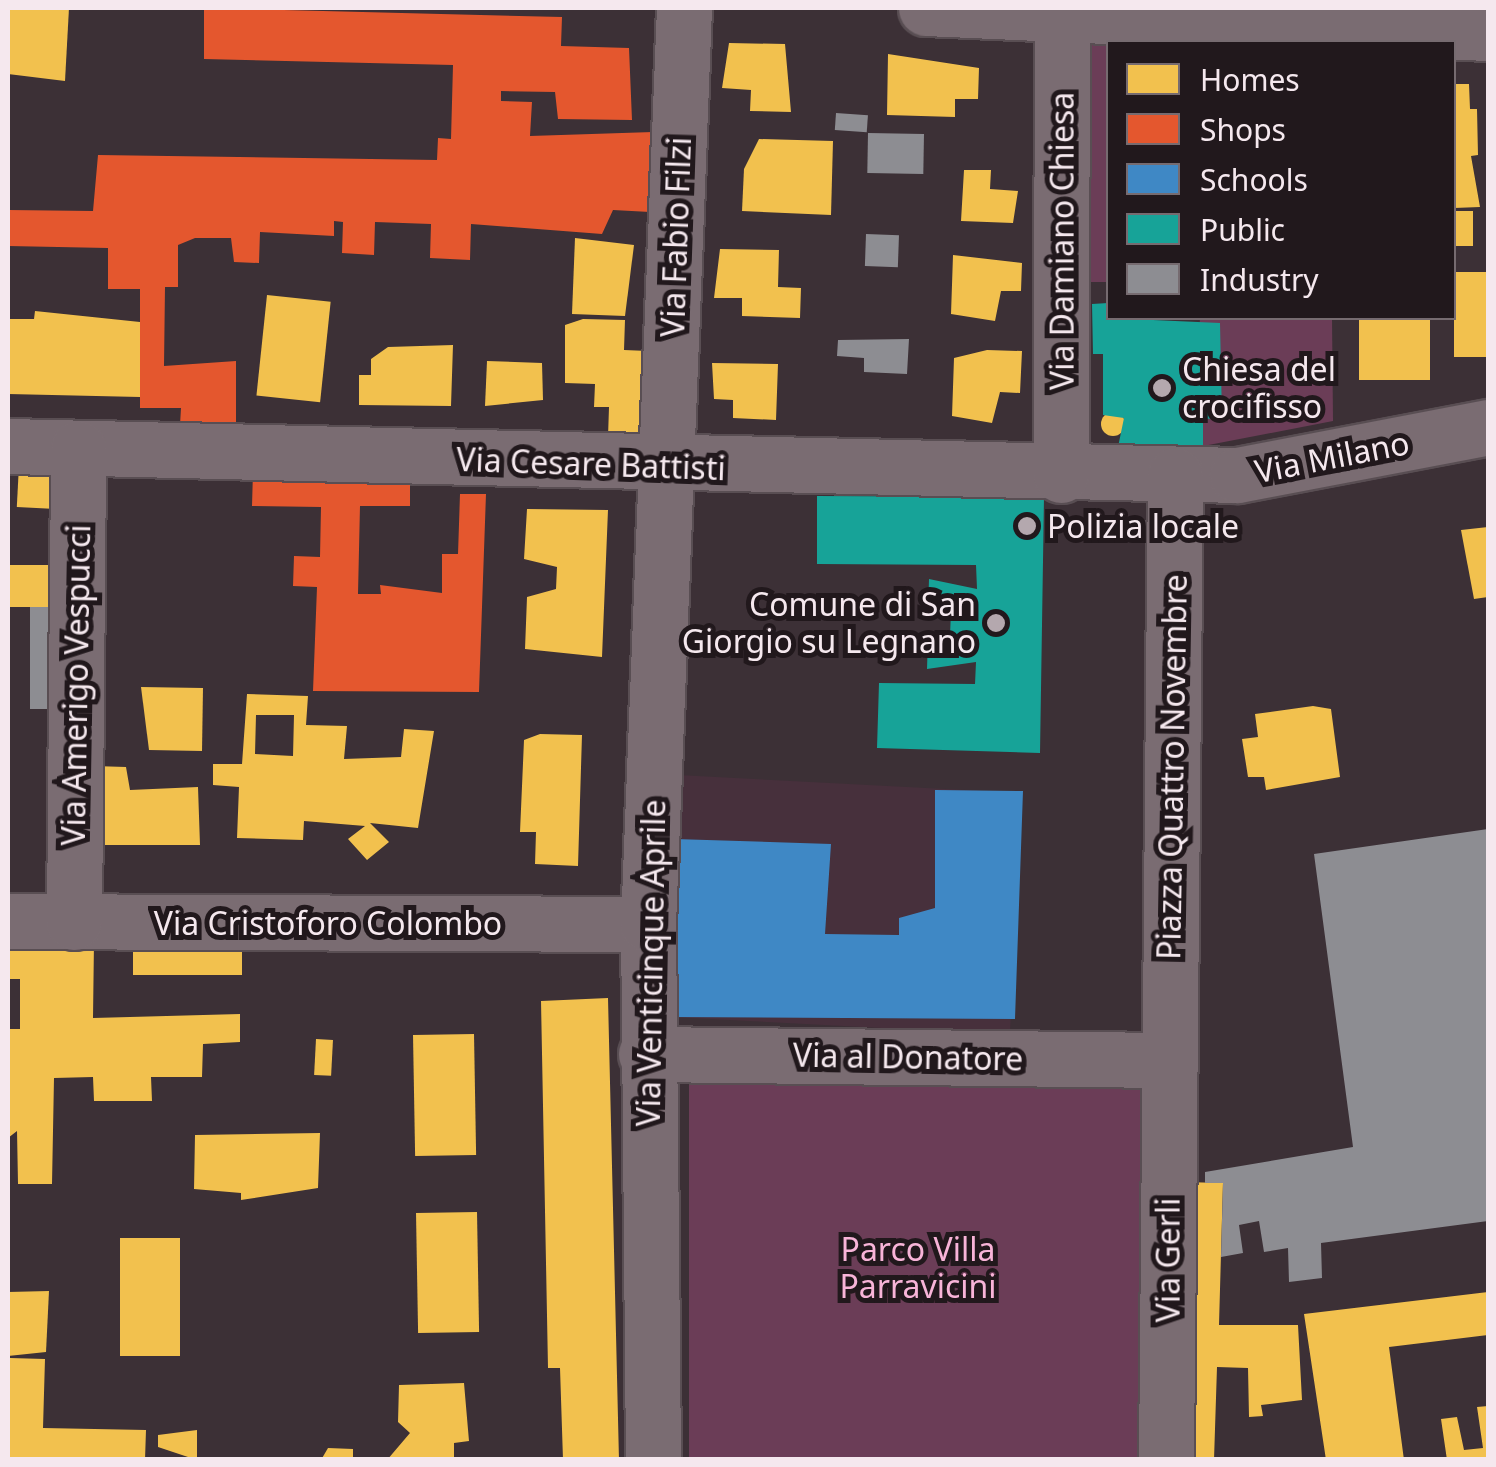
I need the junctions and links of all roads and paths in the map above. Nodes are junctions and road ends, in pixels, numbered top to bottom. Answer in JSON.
{"nodes":[{"id":1,"x":684,"y":8,"type":"edge"},
{"id":2,"x":926,"y":8,"type":"edge"},
{"id":3,"x":1062,"y":8,"type":"edge"},
{"id":4,"x":1488,"y":33,"type":"edge"},
{"id":5,"x":1488,"y":427,"type":"edge"},
{"id":6,"x":8,"y":446,"type":"edge"},
{"id":7,"x":78,"y":448,"type":"junction"},
{"id":8,"x":667,"y":467,"type":"junction"},
{"id":9,"x":1175,"y":474,"type":"junction"},
{"id":10,"x":1061,"y":475,"type":"junction"},
{"id":11,"x":8,"y":922,"type":"edge"},
{"id":12,"x":74,"y":922,"type":"junction"},
{"id":13,"x":648,"y":924,"type":"junction"},
{"id":14,"x":646,"y":1054,"type":"junction"},
{"id":15,"x":1169,"y":1060,"type":"junction"},
{"id":16,"x":654,"y":1460,"type":"edge"},
{"id":17,"x":1166,"y":1460,"type":"edge"}],
"edges":[{"from":1,"to":8,"type":"street","name":"Via Fabio Filzi"},
{"from":2,"to":3,"type":"street"},
{"from":3,"to":4,"type":"street"},
{"from":3,"to":10,"type":"street","name":"Via Damiano Chiesa"},
{"from":5,"to":9,"type":"street","name":"Via Milano"},
{"from":6,"to":7,"type":"street","name":"Via Cesare Battisti"},
{"from":7,"to":8,"type":"street","name":"Via Cesare Battisti"},
{"from":7,"to":12,"type":"street","name":"Via Amerigo Vespucci"},
{"from":8,"to":10,"type":"street","name":"Via Cesare Battisti"},
{"from":8,"to":13,"type":"street","name":"Via Venticinque Aprile"},
{"from":9,"to":10,"type":"street","name":"Via Cesare Battisti"},
{"from":9,"to":15,"type":"street","name":"Piazza Quattro Novembre"},
{"from":11,"to":12,"type":"street","name":"Via Cristoforo Colombo"},
{"from":12,"to":13,"type":"street","name":"Via Cristoforo Colombo"},
{"from":13,"to":14,"type":"street","name":"Via Venticinque Aprile"},
{"from":14,"to":15,"type":"street","name":"Via al Donatore"},
{"from":14,"to":16,"type":"street","name":"Via Venticinque Aprile"},
{"from":15,"to":17,"type":"street","name":"Via Gerli"}]}
